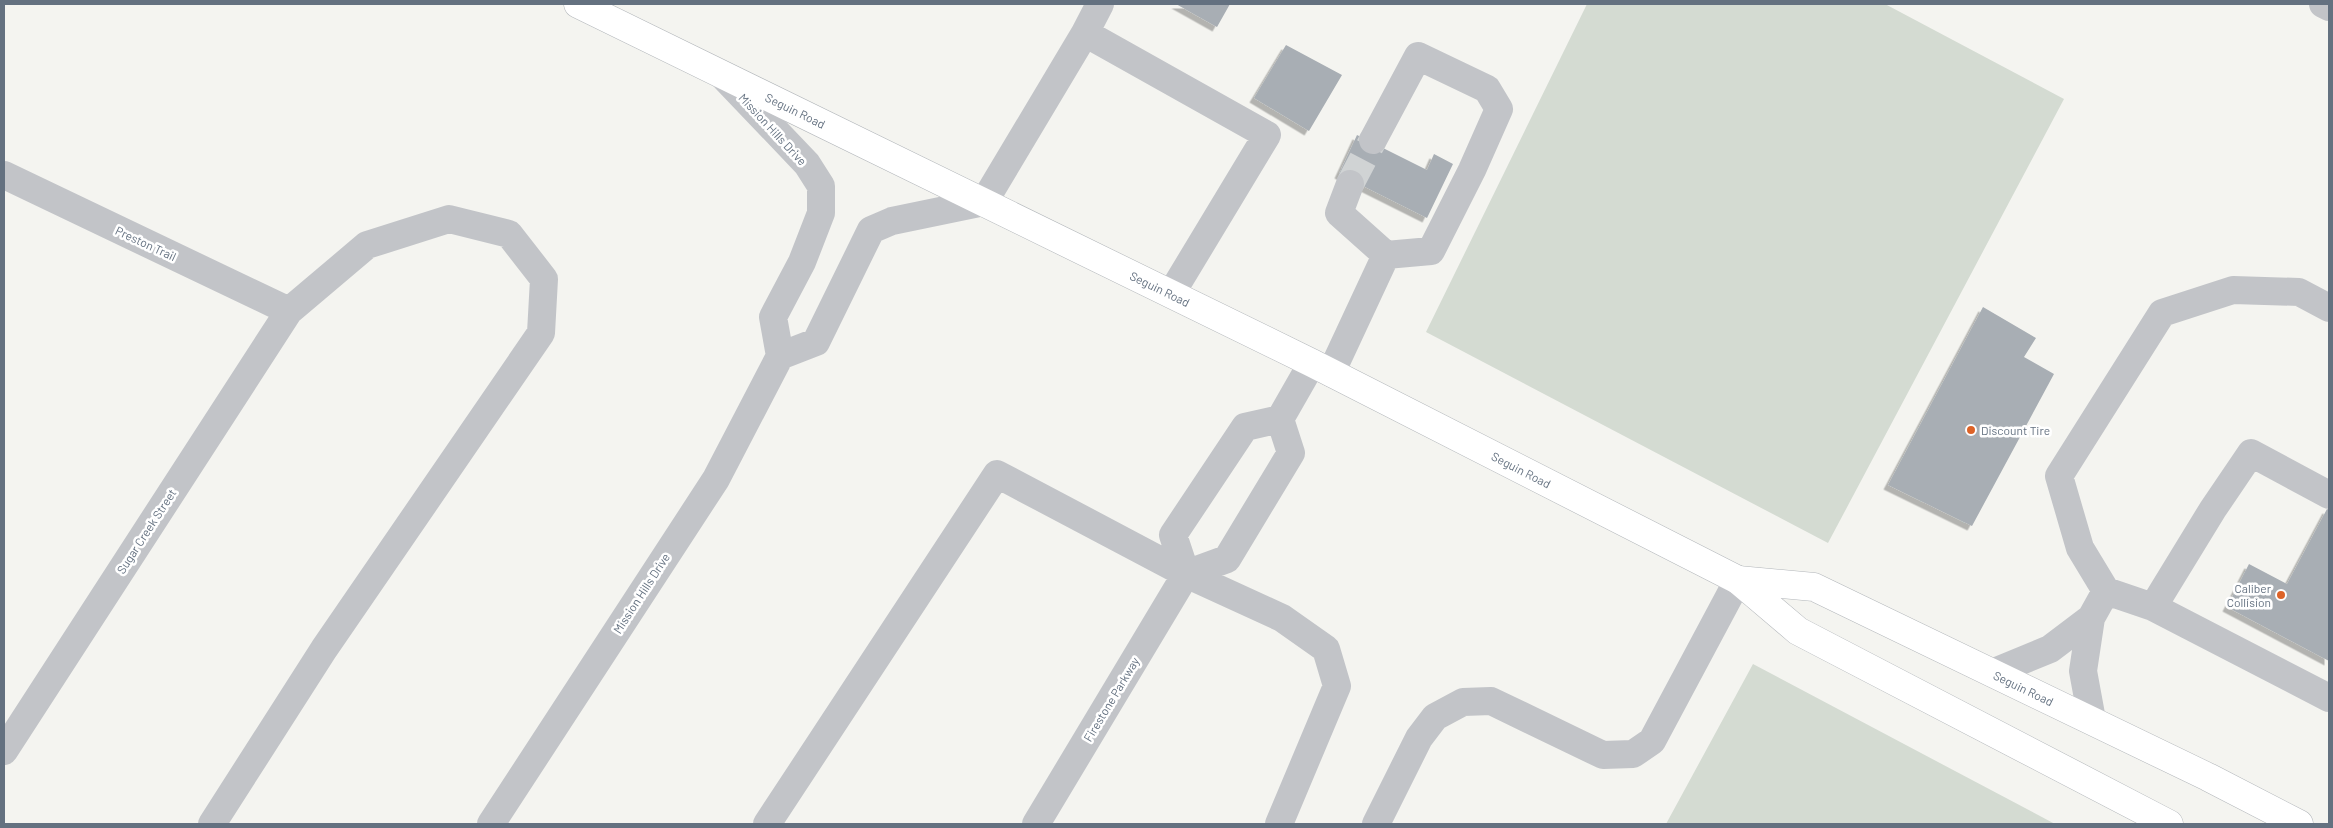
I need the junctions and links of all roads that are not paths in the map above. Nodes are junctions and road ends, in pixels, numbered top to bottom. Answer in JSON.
{"nodes":[{"id":1,"x":578,"y":4,"type":"edge"},
{"id":2,"x":1100,"y":4,"type":"edge"},
{"id":3,"x":2323,"y":4,"type":"edge"},
{"id":4,"x":2329,"y":7,"type":"edge"},
{"id":5,"x":1086,"y":33,"type":"junction"},
{"id":6,"x":721,"y":74,"type":"junction"},
{"id":7,"x":1373,"y":140,"type":"tunnel mouth"},
{"id":8,"x":4,"y":175,"type":"edge"},
{"id":9,"x":1350,"y":184,"type":"tunnel mouth"},
{"id":10,"x":984,"y":202,"type":"junction"},
{"id":11,"x":1386,"y":255,"type":"junction"},
{"id":12,"x":1171,"y":294,"type":"junction"},
{"id":13,"x":2329,"y":308,"type":"edge"},
{"id":14,"x":289,"y":311,"type":"junction"},
{"id":15,"x":780,"y":356,"type":"junction"},
{"id":16,"x":1321,"y":368,"type":"junction"},
{"id":17,"x":1280,"y":419,"type":"junction"},
{"id":18,"x":2329,"y":495,"type":"edge"},
{"id":19,"x":1186,"y":574,"type":"junction"},
{"id":20,"x":1738,"y":580,"type":"junction"},
{"id":21,"x":2106,"y":591,"type":"junction"},
{"id":22,"x":2153,"y":607,"type":"junction"},
{"id":23,"x":2091,"y":618,"type":"junction"},
{"id":24,"x":1992,"y":673,"type":"junction"},
{"id":25,"x":2329,"y":698,"type":"edge"},
{"id":26,"x":2092,"y":720,"type":"junction"},
{"id":27,"x":4,"y":751,"type":"edge"},
{"id":28,"x":212,"y":824,"type":"edge"},
{"id":29,"x":490,"y":824,"type":"edge"},
{"id":30,"x":767,"y":824,"type":"edge"},
{"id":31,"x":1036,"y":824,"type":"edge"},
{"id":32,"x":1279,"y":824,"type":"edge"},
{"id":33,"x":1376,"y":824,"type":"edge"},
{"id":34,"x":2169,"y":824,"type":"edge"},
{"id":35,"x":2299,"y":824,"type":"edge"}],
"edges":[{"from":1,"to":6,"type":"main road","name":"Seguin Road"},
{"from":2,"to":5,"type":"street"},
{"from":3,"to":4,"type":"street"},
{"from":5,"to":10,"type":"street"},
{"from":5,"to":12,"type":"street"},
{"from":6,"to":10,"type":"main road","name":"Seguin Road"},
{"from":6,"to":15,"type":"street","name":"Mission Hills Drive"},
{"from":7,"to":11,"type":"street"},
{"from":8,"to":14,"type":"street","name":"Preston Trail"},
{"from":9,"to":11,"type":"street"},
{"from":10,"to":12,"type":"main road","name":"Seguin Road"},
{"from":10,"to":15,"type":"street"},
{"from":11,"to":16,"type":"street"},
{"from":12,"to":16,"type":"main road","name":"Seguin Road"},
{"from":13,"to":21,"type":"street"},
{"from":14,"to":27,"type":"street","name":"Sugar Creek Street"},
{"from":14,"to":28,"type":"street","name":"Sugar Creek Street"},
{"from":15,"to":29,"type":"street","name":"Mission Hills Drive"},
{"from":16,"to":17,"type":"street"},
{"from":16,"to":20,"type":"main road","name":"Seguin Road"},
{"from":17,"to":19,"type":"street"},
{"from":17,"to":19,"type":"street"},
{"from":18,"to":22,"type":"street"},
{"from":19,"to":30,"type":"street"},
{"from":19,"to":31,"type":"street","name":"Firestone Parkway"},
{"from":19,"to":32,"type":"street"},
{"from":20,"to":24,"type":"main road","name":"Seguin Road"},
{"from":20,"to":33,"type":"street"},
{"from":20,"to":34,"type":"main road","name":"Seguin Road"},
{"from":21,"to":22,"type":"street"},
{"from":21,"to":23,"type":"street"},
{"from":22,"to":25,"type":"street"},
{"from":23,"to":24,"type":"street"},
{"from":23,"to":26,"type":"street"},
{"from":24,"to":26,"type":"main road","name":"Seguin Road"},
{"from":26,"to":35,"type":"main road","name":"Seguin Road"}]}
